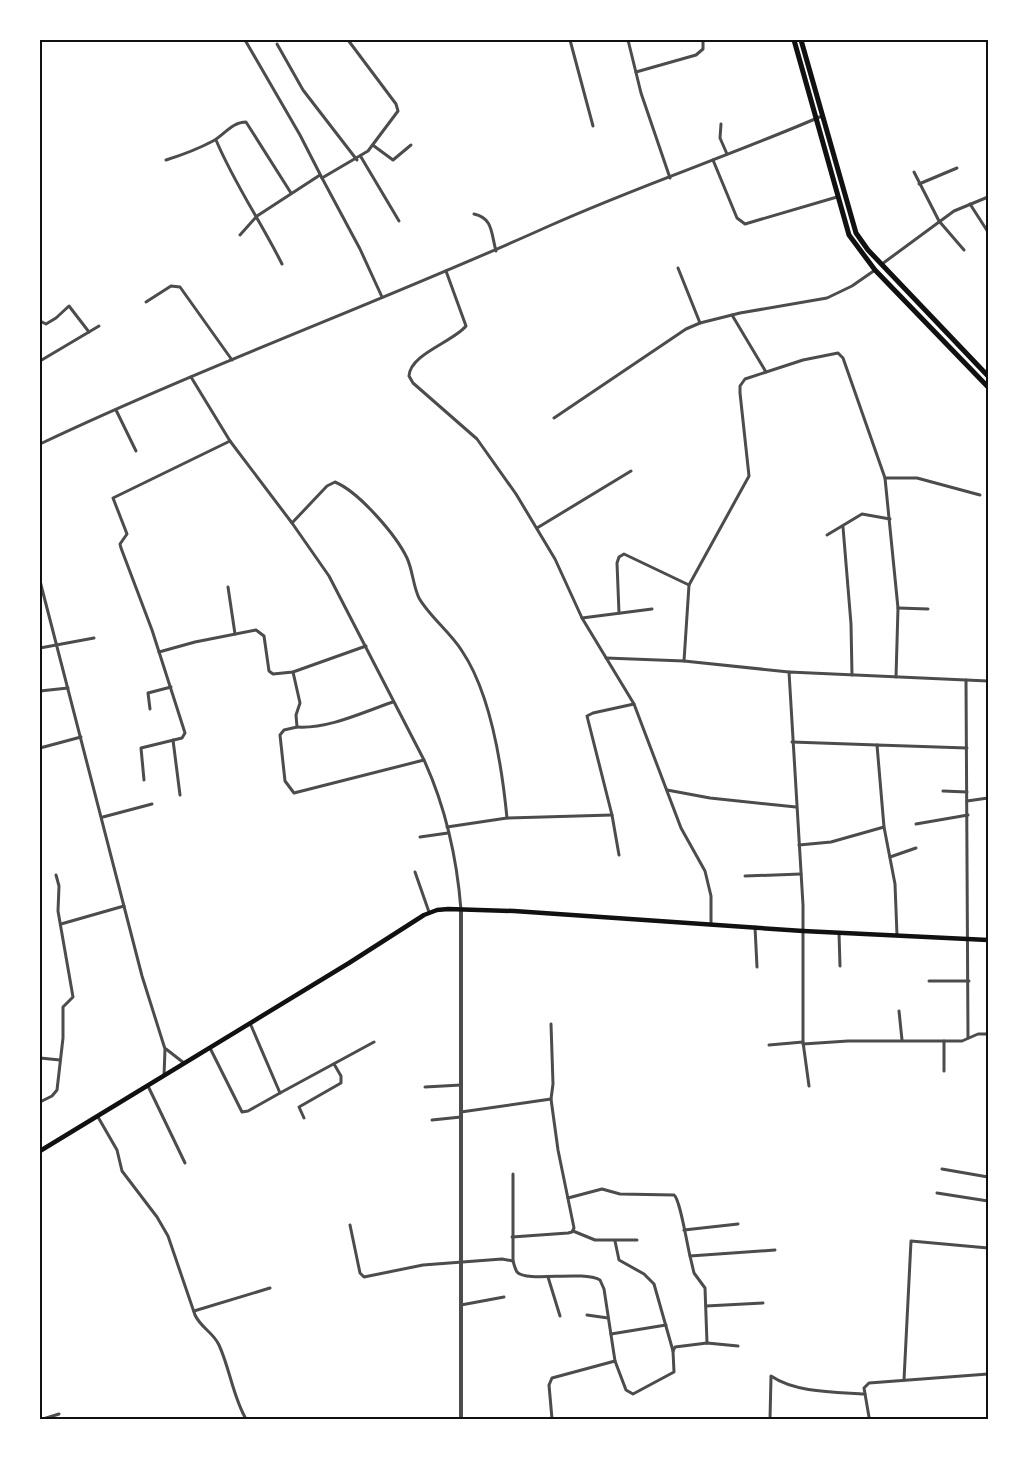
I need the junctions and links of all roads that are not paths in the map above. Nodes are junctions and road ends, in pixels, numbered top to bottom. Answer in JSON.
{"nodes":[{"id":1,"x":245,"y":40,"type":"edge"},
{"id":2,"x":348,"y":40,"type":"edge"},
{"id":3,"x":570,"y":40,"type":"edge"},
{"id":4,"x":628,"y":40,"type":"edge"},
{"id":5,"x":703,"y":40,"type":"edge"},
{"id":6,"x":794,"y":40,"type":"edge"},
{"id":7,"x":801,"y":40,"type":"edge"},
{"id":8,"x":277,"y":44,"type":"dead end"},
{"id":9,"x":636,"y":72,"type":"junction"},
{"id":10,"x":822,"y":116,"type":"junction"},
{"id":11,"x":816,"y":119,"type":"junction"},
{"id":12,"x":721,"y":124,"type":"dead end"},
{"id":13,"x":593,"y":126,"type":"dead end"},
{"id":14,"x":216,"y":140,"type":"junction"},
{"id":15,"x":411,"y":145,"type":"dead end"},
{"id":16,"x":374,"y":146,"type":"junction"},
{"id":17,"x":727,"y":154,"type":"junction"},
{"id":18,"x":361,"y":157,"type":"junction"},
{"id":19,"x":166,"y":160,"type":"dead end"},
{"id":20,"x":357,"y":160,"type":"junction"},
{"id":21,"x":713,"y":160,"type":"junction"},
{"id":22,"x":957,"y":168,"type":"dead end"},
{"id":23,"x":914,"y":172,"type":"dead end"},
{"id":24,"x":321,"y":177,"type":"junction"},
{"id":25,"x":670,"y":178,"type":"junction"},
{"id":26,"x":919,"y":184,"type":"junction"},
{"id":27,"x":291,"y":193,"type":"junction"},
{"id":28,"x":837,"y":197,"type":"junction"},
{"id":29,"x":988,"y":197,"type":"edge"},
{"id":30,"x":970,"y":204,"type":"junction"},
{"id":31,"x":474,"y":214,"type":"dead end"},
{"id":32,"x":257,"y":216,"type":"junction"},
{"id":33,"x":399,"y":221,"type":"dead end"},
{"id":34,"x":939,"y":221,"type":"junction"},
{"id":35,"x":988,"y":232,"type":"edge"},
{"id":36,"x":240,"y":235,"type":"dead end"},
{"id":37,"x":496,"y":250,"type":"junction"},
{"id":38,"x":964,"y":250,"type":"dead end"},
{"id":39,"x":282,"y":264,"type":"dead end"},
{"id":40,"x":882,"y":264,"type":"junction"},
{"id":41,"x":678,"y":268,"type":"dead end"},
{"id":42,"x":875,"y":270,"type":"junction"},
{"id":43,"x":446,"y":271,"type":"junction"},
{"id":44,"x":382,"y":297,"type":"junction"},
{"id":45,"x":146,"y":302,"type":"dead end"},
{"id":46,"x":732,"y":315,"type":"junction"},
{"id":47,"x":40,"y":321,"type":"edge"},
{"id":48,"x":700,"y":323,"type":"junction"},
{"id":49,"x":99,"y":326,"type":"dead end"},
{"id":50,"x":89,"y":332,"type":"junction"},
{"id":51,"x":960,"y":346,"type":"junction"},
{"id":52,"x":955,"y":351,"type":"junction"},
{"id":53,"x":232,"y":360,"type":"junction"},
{"id":54,"x":40,"y":361,"type":"edge"},
{"id":55,"x":766,"y":372,"type":"junction"},
{"id":56,"x":988,"y":376,"type":"edge"},
{"id":57,"x":191,"y":377,"type":"junction"},
{"id":58,"x":988,"y":387,"type":"edge"},
{"id":59,"x":116,"y":410,"type":"junction"},
{"id":60,"x":554,"y":418,"type":"dead end"},
{"id":61,"x":230,"y":441,"type":"junction"},
{"id":62,"x":40,"y":444,"type":"edge"},
{"id":63,"x":136,"y":451,"type":"dead end"},
{"id":64,"x":631,"y":471,"type":"dead end"},
{"id":65,"x":885,"y":478,"type":"junction"},
{"id":66,"x":980,"y":495,"type":"dead end"},
{"id":67,"x":890,"y":518,"type":"junction"},
{"id":68,"x":292,"y":523,"type":"junction"},
{"id":69,"x":843,"y":526,"type":"junction"},
{"id":70,"x":537,"y":528,"type":"junction"},
{"id":71,"x":828,"y":535,"type":"dead end"},
{"id":72,"x":40,"y":581,"type":"edge"},
{"id":73,"x":689,"y":585,"type":"junction"},
{"id":74,"x":228,"y":587,"type":"dead end"},
{"id":75,"x":898,"y":608,"type":"junction"},
{"id":76,"x":652,"y":609,"type":"dead end"},
{"id":77,"x":928,"y":610,"type":"dead end"},
{"id":78,"x":619,"y":613,"type":"junction"},
{"id":79,"x":582,"y":618,"type":"junction"},
{"id":80,"x":235,"y":634,"type":"junction"},
{"id":81,"x":94,"y":638,"type":"dead end"},
{"id":82,"x":57,"y":644,"type":"junction"},
{"id":83,"x":366,"y":646,"type":"junction"},
{"id":84,"x":40,"y":648,"type":"edge"},
{"id":85,"x":159,"y":652,"type":"junction"},
{"id":86,"x":606,"y":658,"type":"junction"},
{"id":87,"x":684,"y":661,"type":"junction"},
{"id":88,"x":293,"y":672,"type":"junction"},
{"id":89,"x":789,"y":672,"type":"junction"},
{"id":90,"x":852,"y":675,"type":"junction"},
{"id":91,"x":896,"y":678,"type":"junction"},
{"id":92,"x":966,"y":680,"type":"junction"},
{"id":93,"x":988,"y":681,"type":"edge"},
{"id":94,"x":171,"y":687,"type":"junction"},
{"id":95,"x":68,"y":688,"type":"junction"},
{"id":96,"x":40,"y":691,"type":"edge"},
{"id":97,"x":393,"y":702,"type":"junction"},
{"id":98,"x":634,"y":704,"type":"junction"},
{"id":99,"x":150,"y":709,"type":"dead end"},
{"id":100,"x":297,"y":727,"type":"junction"},
{"id":101,"x":81,"y":737,"type":"junction"},
{"id":102,"x":173,"y":740,"type":"junction"},
{"id":103,"x":792,"y":742,"type":"junction"},
{"id":104,"x":877,"y":745,"type":"junction"},
{"id":105,"x":40,"y":748,"type":"edge"},
{"id":106,"x":967,"y":748,"type":"junction"},
{"id":107,"x":424,"y":760,"type":"junction"},
{"id":108,"x":144,"y":780,"type":"dead end"},
{"id":109,"x":667,"y":790,"type":"junction"},
{"id":110,"x":943,"y":791,"type":"dead end"},
{"id":111,"x":967,"y":792,"type":"junction"},
{"id":112,"x":180,"y":795,"type":"dead end"},
{"id":113,"x":988,"y":798,"type":"edge"},
{"id":114,"x":967,"y":801,"type":"junction"},
{"id":115,"x":152,"y":804,"type":"dead end"},
{"id":116,"x":796,"y":807,"type":"junction"},
{"id":117,"x":612,"y":815,"type":"junction"},
{"id":118,"x":968,"y":815,"type":"junction"},
{"id":119,"x":103,"y":817,"type":"junction"},
{"id":120,"x":507,"y":818,"type":"junction"},
{"id":121,"x":916,"y":824,"type":"dead end"},
{"id":122,"x":447,"y":827,"type":"junction"},
{"id":123,"x":884,"y":827,"type":"junction"},
{"id":124,"x":448,"y":833,"type":"junction"},
{"id":125,"x":420,"y":837,"type":"dead end"},
{"id":126,"x":799,"y":845,"type":"junction"},
{"id":127,"x":916,"y":848,"type":"dead end"},
{"id":128,"x":619,"y":855,"type":"dead end"},
{"id":129,"x":890,"y":857,"type":"junction"},
{"id":130,"x":415,"y":872,"type":"dead end"},
{"id":131,"x":802,"y":874,"type":"junction"},
{"id":132,"x":56,"y":875,"type":"dead end"},
{"id":133,"x":745,"y":876,"type":"dead end"},
{"id":134,"x":124,"y":906,"type":"junction"},
{"id":135,"x":461,"y":910,"type":"junction"},
{"id":136,"x":429,"y":912,"type":"junction"},
{"id":137,"x":711,"y":923,"type":"junction"},
{"id":138,"x":61,"y":924,"type":"junction"},
{"id":139,"x":755,"y":927,"type":"junction"},
{"id":140,"x":803,"y":931,"type":"junction"},
{"id":141,"x":839,"y":932,"type":"junction"},
{"id":142,"x":897,"y":935,"type":"junction"},
{"id":143,"x":969,"y":939,"type":"junction"},
{"id":144,"x":988,"y":940,"type":"edge"},
{"id":145,"x":840,"y":966,"type":"dead end"},
{"id":146,"x":757,"y":967,"type":"dead end"},
{"id":147,"x":929,"y":981,"type":"dead end"},
{"id":148,"x":969,"y":982,"type":"junction"},
{"id":149,"x":899,"y":1011,"type":"dead end"},
{"id":150,"x":250,"y":1023,"type":"junction"},
{"id":151,"x":551,"y":1024,"type":"dead end"},
{"id":152,"x":988,"y":1034,"type":"edge"},
{"id":153,"x":968,"y":1038,"type":"junction"},
{"id":154,"x":902,"y":1040,"type":"junction"},
{"id":155,"x":944,"y":1040,"type":"junction"},
{"id":156,"x":374,"y":1042,"type":"dead end"},
{"id":157,"x":803,"y":1043,"type":"junction"},
{"id":158,"x":769,"y":1044,"type":"dead end"},
{"id":159,"x":165,"y":1048,"type":"junction"},
{"id":160,"x":210,"y":1048,"type":"junction"},
{"id":161,"x":40,"y":1058,"type":"edge"},
{"id":162,"x":60,"y":1060,"type":"junction"},
{"id":163,"x":184,"y":1063,"type":"junction"},
{"id":164,"x":334,"y":1064,"type":"junction"},
{"id":165,"x":944,"y":1070,"type":"dead end"},
{"id":166,"x":164,"y":1076,"type":"junction"},
{"id":167,"x":461,"y":1085,"type":"junction"},
{"id":168,"x":148,"y":1086,"type":"junction"},
{"id":169,"x":809,"y":1086,"type":"dead end"},
{"id":170,"x":425,"y":1087,"type":"dead end"},
{"id":171,"x":280,"y":1093,"type":"junction"},
{"id":172,"x":552,"y":1099,"type":"junction"},
{"id":173,"x":40,"y":1102,"type":"edge"},
{"id":174,"x":462,"y":1112,"type":"junction"},
{"id":175,"x":98,"y":1117,"type":"junction"},
{"id":176,"x":461,"y":1117,"type":"junction"},
{"id":177,"x":304,"y":1118,"type":"dead end"},
{"id":178,"x":432,"y":1120,"type":"dead end"},
{"id":179,"x":40,"y":1151,"type":"edge"},
{"id":180,"x":185,"y":1163,"type":"dead end"},
{"id":181,"x":942,"y":1169,"type":"dead end"},
{"id":182,"x":513,"y":1174,"type":"dead end"},
{"id":183,"x":988,"y":1177,"type":"edge"},
{"id":184,"x":937,"y":1194,"type":"dead end"},
{"id":185,"x":568,"y":1198,"type":"junction"},
{"id":186,"x":988,"y":1201,"type":"edge"},
{"id":187,"x":738,"y":1224,"type":"dead end"},
{"id":188,"x":350,"y":1225,"type":"dead end"},
{"id":189,"x":683,"y":1230,"type":"junction"},
{"id":190,"x":573,"y":1231,"type":"junction"},
{"id":191,"x":512,"y":1237,"type":"junction"},
{"id":192,"x":637,"y":1240,"type":"dead end"},
{"id":193,"x":615,"y":1241,"type":"junction"},
{"id":194,"x":988,"y":1248,"type":"edge"},
{"id":195,"x":775,"y":1250,"type":"dead end"},
{"id":196,"x":690,"y":1256,"type":"junction"},
{"id":197,"x":461,"y":1261,"type":"junction"},
{"id":198,"x":513,"y":1261,"type":"junction"},
{"id":199,"x":548,"y":1277,"type":"junction"},
{"id":200,"x":270,"y":1288,"type":"dead end"},
{"id":201,"x":504,"y":1297,"type":"dead end"},
{"id":202,"x":763,"y":1303,"type":"dead end"},
{"id":203,"x":461,"y":1305,"type":"junction"},
{"id":204,"x":706,"y":1306,"type":"junction"},
{"id":205,"x":194,"y":1311,"type":"junction"},
{"id":206,"x":560,"y":1316,"type":"dead end"},
{"id":207,"x":587,"y":1316,"type":"dead end"},
{"id":208,"x":608,"y":1318,"type":"junction"},
{"id":209,"x":666,"y":1325,"type":"junction"},
{"id":210,"x":610,"y":1334,"type":"junction"},
{"id":211,"x":707,"y":1342,"type":"junction"},
{"id":212,"x":738,"y":1346,"type":"dead end"},
{"id":213,"x":673,"y":1351,"type":"junction"},
{"id":214,"x":615,"y":1361,"type":"junction"},
{"id":215,"x":988,"y":1374,"type":"edge"},
{"id":216,"x":904,"y":1380,"type":"junction"},
{"id":217,"x":865,"y":1394,"type":"junction"},
{"id":218,"x":59,"y":1414,"type":"dead end"},
{"id":219,"x":869,"y":1416,"type":"dead end"},
{"id":220,"x":43,"y":1419,"type":"edge"},
{"id":221,"x":246,"y":1419,"type":"edge"},
{"id":222,"x":461,"y":1419,"type":"edge"},
{"id":223,"x":552,"y":1419,"type":"edge"},
{"id":224,"x":770,"y":1419,"type":"edge"}],
"edges":[{"from":1,"to":24,"type":"street"},
{"from":2,"to":16,"type":"street"},
{"from":3,"to":13,"type":"street"},
{"from":4,"to":9,"type":"street"},
{"from":5,"to":9,"type":"street"},
{"from":6,"to":11,"type":"highway"},
{"from":7,"to":10,"type":"highway"},
{"from":8,"to":20,"type":"street"},
{"from":9,"to":25,"type":"street"},
{"from":10,"to":11,"type":"street"},
{"from":10,"to":40,"type":"highway"},
{"from":11,"to":17,"type":"street"},
{"from":11,"to":28,"type":"highway"},
{"from":12,"to":17,"type":"street"},
{"from":14,"to":19,"type":"street"},
{"from":14,"to":27,"type":"street"},
{"from":14,"to":32,"type":"street"},
{"from":15,"to":16,"type":"street"},
{"from":16,"to":18,"type":"street"},
{"from":17,"to":21,"type":"street"},
{"from":18,"to":20,"type":"street"},
{"from":18,"to":33,"type":"street"},
{"from":20,"to":24,"type":"street"},
{"from":21,"to":25,"type":"street"},
{"from":21,"to":28,"type":"street"},
{"from":22,"to":26,"type":"street"},
{"from":23,"to":26,"type":"street"},
{"from":24,"to":27,"type":"street"},
{"from":24,"to":44,"type":"street"},
{"from":25,"to":37,"type":"street"},
{"from":26,"to":34,"type":"street"},
{"from":27,"to":32,"type":"street"},
{"from":28,"to":42,"type":"highway"},
{"from":29,"to":30,"type":"street"},
{"from":30,"to":34,"type":"street"},
{"from":30,"to":35,"type":"street"},
{"from":31,"to":37,"type":"street"},
{"from":32,"to":36,"type":"street"},
{"from":32,"to":39,"type":"street"},
{"from":34,"to":38,"type":"street"},
{"from":34,"to":40,"type":"street"},
{"from":37,"to":43,"type":"street"},
{"from":40,"to":51,"type":"highway"},
{"from":41,"to":48,"type":"street"},
{"from":42,"to":46,"type":"street"},
{"from":42,"to":52,"type":"highway"},
{"from":43,"to":44,"type":"street"},
{"from":43,"to":70,"type":"street"},
{"from":44,"to":53,"type":"street"},
{"from":45,"to":53,"type":"street"},
{"from":46,"to":48,"type":"street"},
{"from":46,"to":55,"type":"street"},
{"from":47,"to":50,"type":"street"},
{"from":48,"to":60,"type":"street"},
{"from":49,"to":50,"type":"street"},
{"from":50,"to":54,"type":"street"},
{"from":51,"to":52,"type":"highway"},
{"from":51,"to":56,"type":"highway"},
{"from":52,"to":58,"type":"highway"},
{"from":53,"to":57,"type":"street"},
{"from":55,"to":65,"type":"street"},
{"from":55,"to":73,"type":"street"},
{"from":57,"to":59,"type":"street"},
{"from":57,"to":61,"type":"street"},
{"from":59,"to":62,"type":"street"},
{"from":59,"to":63,"type":"street"},
{"from":61,"to":68,"type":"street"},
{"from":61,"to":85,"type":"street"},
{"from":64,"to":70,"type":"street"},
{"from":65,"to":66,"type":"street"},
{"from":65,"to":67,"type":"street"},
{"from":67,"to":69,"type":"street"},
{"from":67,"to":75,"type":"street"},
{"from":68,"to":83,"type":"street"},
{"from":68,"to":120,"type":"street"},
{"from":69,"to":71,"type":"street"},
{"from":69,"to":90,"type":"street"},
{"from":70,"to":79,"type":"street"},
{"from":72,"to":82,"type":"street"},
{"from":73,"to":78,"type":"street"},
{"from":73,"to":87,"type":"street"},
{"from":74,"to":80,"type":"street"},
{"from":75,"to":77,"type":"street"},
{"from":75,"to":91,"type":"street"},
{"from":76,"to":78,"type":"street"},
{"from":78,"to":79,"type":"street"},
{"from":79,"to":86,"type":"street"},
{"from":80,"to":85,"type":"street"},
{"from":80,"to":88,"type":"street"},
{"from":81,"to":82,"type":"street"},
{"from":82,"to":84,"type":"street"},
{"from":82,"to":95,"type":"street"},
{"from":83,"to":88,"type":"street"},
{"from":83,"to":97,"type":"street"},
{"from":85,"to":94,"type":"street"},
{"from":86,"to":87,"type":"street"},
{"from":86,"to":98,"type":"street"},
{"from":87,"to":89,"type":"street"},
{"from":88,"to":100,"type":"street"},
{"from":89,"to":90,"type":"street"},
{"from":89,"to":103,"type":"street"},
{"from":90,"to":91,"type":"street"},
{"from":91,"to":92,"type":"street"},
{"from":92,"to":93,"type":"street"},
{"from":92,"to":106,"type":"street"},
{"from":94,"to":99,"type":"street"},
{"from":94,"to":102,"type":"street"},
{"from":95,"to":96,"type":"street"},
{"from":95,"to":101,"type":"street"},
{"from":97,"to":100,"type":"street"},
{"from":97,"to":107,"type":"street"},
{"from":98,"to":109,"type":"street"},
{"from":98,"to":117,"type":"street"},
{"from":100,"to":107,"type":"street"},
{"from":101,"to":105,"type":"street"},
{"from":101,"to":119,"type":"street"},
{"from":102,"to":108,"type":"street"},
{"from":102,"to":112,"type":"street"},
{"from":103,"to":104,"type":"street"},
{"from":103,"to":116,"type":"street"},
{"from":104,"to":106,"type":"street"},
{"from":104,"to":123,"type":"street"},
{"from":106,"to":111,"type":"street"},
{"from":107,"to":122,"type":"street"},
{"from":109,"to":116,"type":"street"},
{"from":109,"to":137,"type":"street"},
{"from":110,"to":111,"type":"street"},
{"from":111,"to":114,"type":"street"},
{"from":113,"to":114,"type":"street"},
{"from":114,"to":118,"type":"street"},
{"from":115,"to":119,"type":"street"},
{"from":116,"to":126,"type":"street"},
{"from":117,"to":120,"type":"street"},
{"from":117,"to":128,"type":"street"},
{"from":118,"to":121,"type":"street"},
{"from":118,"to":143,"type":"street"},
{"from":119,"to":134,"type":"street"},
{"from":120,"to":122,"type":"street"},
{"from":122,"to":124,"type":"street"},
{"from":123,"to":126,"type":"street"},
{"from":123,"to":129,"type":"street"},
{"from":124,"to":125,"type":"street"},
{"from":124,"to":135,"type":"street"},
{"from":126,"to":131,"type":"street"},
{"from":127,"to":129,"type":"street"},
{"from":129,"to":142,"type":"street"},
{"from":130,"to":136,"type":"street"},
{"from":131,"to":133,"type":"street"},
{"from":131,"to":140,"type":"street"},
{"from":132,"to":138,"type":"street"},
{"from":134,"to":138,"type":"street"},
{"from":134,"to":159,"type":"street"},
{"from":135,"to":136,"type":"main road"},
{"from":135,"to":137,"type":"main road"},
{"from":135,"to":167,"type":"street"},
{"from":136,"to":150,"type":"main road"},
{"from":137,"to":139,"type":"main road"},
{"from":138,"to":162,"type":"street"},
{"from":139,"to":140,"type":"main road"},
{"from":139,"to":146,"type":"street"},
{"from":140,"to":141,"type":"main road"},
{"from":140,"to":157,"type":"street"},
{"from":141,"to":142,"type":"main road"},
{"from":141,"to":145,"type":"street"},
{"from":142,"to":143,"type":"main road"},
{"from":143,"to":144,"type":"main road"},
{"from":143,"to":148,"type":"street"},
{"from":147,"to":148,"type":"street"},
{"from":148,"to":153,"type":"street"},
{"from":149,"to":154,"type":"street"},
{"from":150,"to":160,"type":"main road"},
{"from":150,"to":171,"type":"street"},
{"from":151,"to":172,"type":"street"},
{"from":152,"to":153,"type":"street"},
{"from":153,"to":155,"type":"street"},
{"from":154,"to":155,"type":"street"},
{"from":154,"to":157,"type":"street"},
{"from":155,"to":165,"type":"street"},
{"from":156,"to":164,"type":"street"},
{"from":157,"to":158,"type":"street"},
{"from":157,"to":169,"type":"street"},
{"from":159,"to":163,"type":"street"},
{"from":159,"to":166,"type":"street"},
{"from":160,"to":163,"type":"main road"},
{"from":160,"to":171,"type":"street"},
{"from":161,"to":162,"type":"street"},
{"from":162,"to":173,"type":"street"},
{"from":163,"to":166,"type":"main road"},
{"from":164,"to":171,"type":"street"},
{"from":164,"to":177,"type":"street"},
{"from":166,"to":168,"type":"main road"},
{"from":167,"to":170,"type":"street"},
{"from":167,"to":174,"type":"street"},
{"from":168,"to":175,"type":"main road"},
{"from":168,"to":180,"type":"street"},
{"from":172,"to":174,"type":"street"},
{"from":172,"to":185,"type":"street"},
{"from":174,"to":176,"type":"street"},
{"from":175,"to":179,"type":"main road"},
{"from":175,"to":205,"type":"street"},
{"from":176,"to":178,"type":"street"},
{"from":176,"to":197,"type":"street"},
{"from":181,"to":183,"type":"street"},
{"from":182,"to":191,"type":"street"},
{"from":184,"to":186,"type":"street"},
{"from":185,"to":189,"type":"street"},
{"from":185,"to":190,"type":"street"},
{"from":187,"to":189,"type":"street"},
{"from":188,"to":197,"type":"street"},
{"from":189,"to":196,"type":"street"},
{"from":190,"to":191,"type":"street"},
{"from":190,"to":193,"type":"street"},
{"from":191,"to":198,"type":"street"},
{"from":192,"to":193,"type":"street"},
{"from":193,"to":209,"type":"street"},
{"from":194,"to":216,"type":"street"},
{"from":195,"to":196,"type":"street"},
{"from":196,"to":204,"type":"street"},
{"from":197,"to":198,"type":"street"},
{"from":197,"to":203,"type":"street"},
{"from":198,"to":199,"type":"street"},
{"from":199,"to":206,"type":"street"},
{"from":199,"to":208,"type":"street"},
{"from":200,"to":205,"type":"street"},
{"from":201,"to":203,"type":"street"},
{"from":202,"to":204,"type":"street"},
{"from":203,"to":222,"type":"street"},
{"from":204,"to":211,"type":"street"},
{"from":205,"to":221,"type":"street"},
{"from":207,"to":208,"type":"street"},
{"from":208,"to":210,"type":"street"},
{"from":209,"to":210,"type":"street"},
{"from":209,"to":213,"type":"street"},
{"from":210,"to":214,"type":"street"},
{"from":211,"to":212,"type":"street"},
{"from":211,"to":213,"type":"street"},
{"from":213,"to":214,"type":"street"},
{"from":214,"to":223,"type":"street"},
{"from":215,"to":216,"type":"street"},
{"from":216,"to":217,"type":"street"},
{"from":217,"to":219,"type":"street"},
{"from":217,"to":224,"type":"street"},
{"from":218,"to":220,"type":"street"}]}
